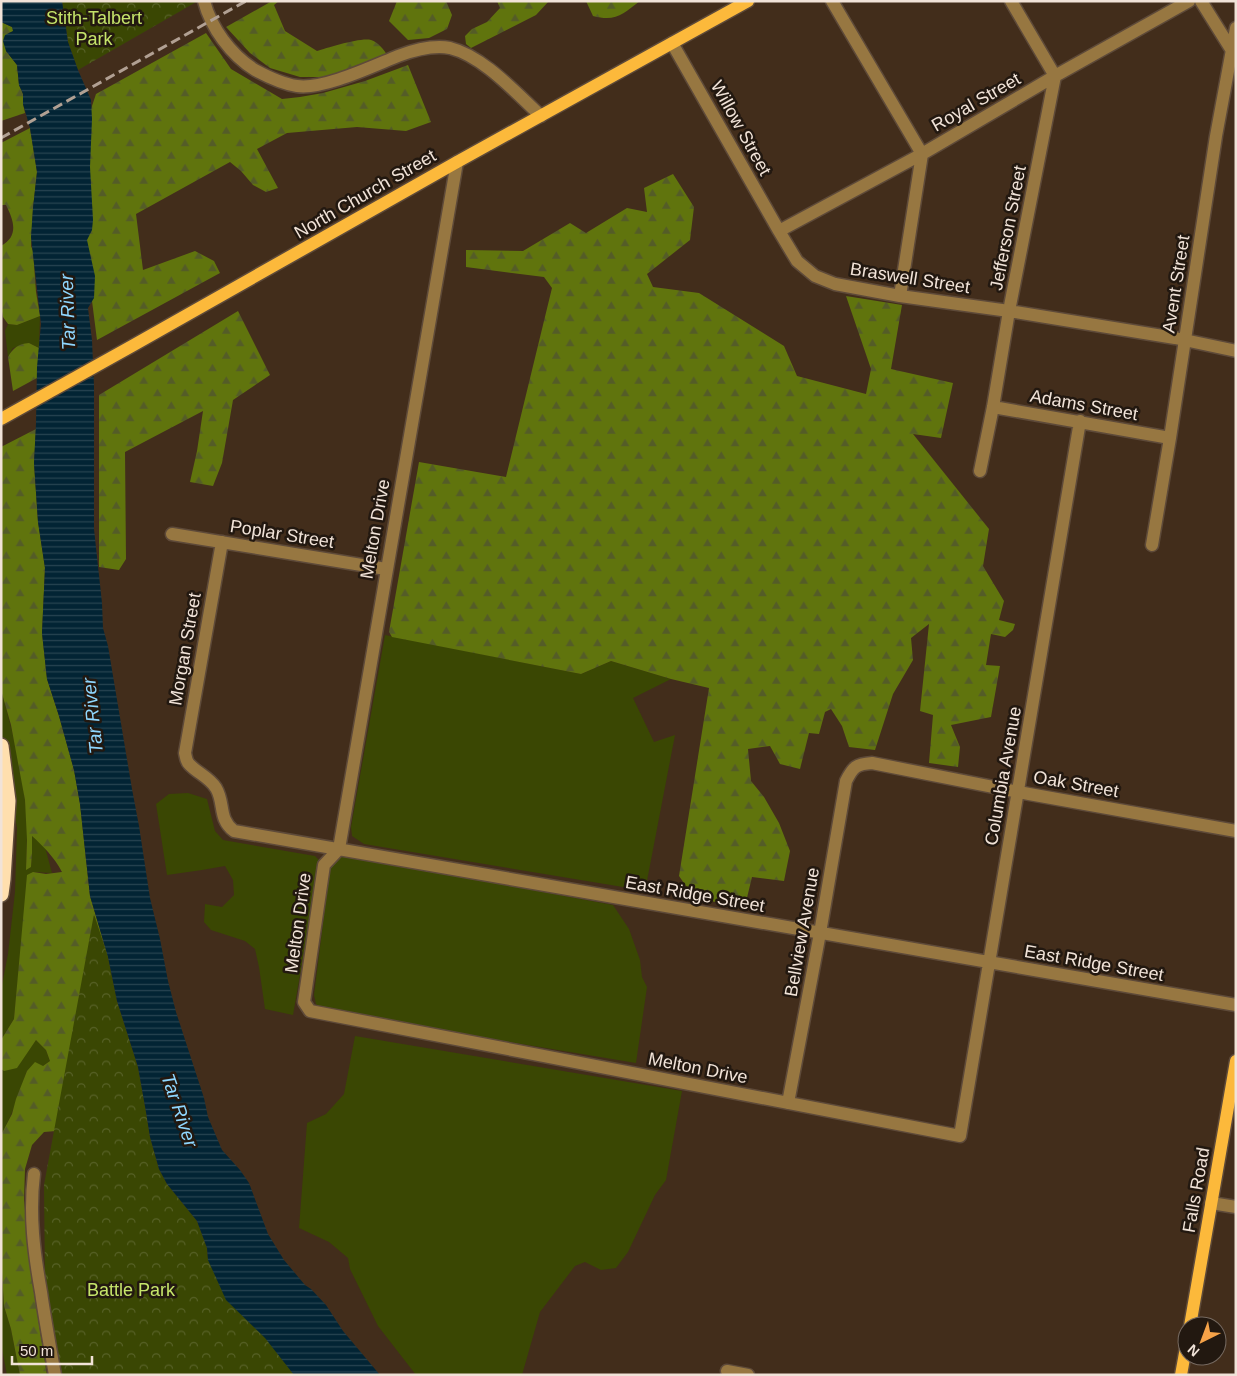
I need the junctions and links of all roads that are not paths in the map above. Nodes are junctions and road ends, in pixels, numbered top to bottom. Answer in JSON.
{"nodes":[{"id":1,"x":204,"y":1,"type":"edge"},
{"id":2,"x":748,"y":1,"type":"edge"},
{"id":3,"x":832,"y":1,"type":"edge"},
{"id":4,"x":1011,"y":1,"type":"edge"},
{"id":5,"x":1189,"y":1,"type":"edge"},
{"id":6,"x":1201,"y":1,"type":"edge"},
{"id":7,"x":1236,"y":28,"type":"edge"},
{"id":8,"x":672,"y":43,"type":"junction"},
{"id":9,"x":1231,"y":49,"type":"junction"},
{"id":10,"x":1055,"y":76,"type":"junction"},
{"id":11,"x":541,"y":116,"type":"junction"},
{"id":12,"x":922,"y":154,"type":"junction"},
{"id":13,"x":457,"y":162,"type":"junction"},
{"id":14,"x":779,"y":231,"type":"junction"},
{"id":15,"x":900,"y":296,"type":"junction"},
{"id":16,"x":1010,"y":311,"type":"junction"},
{"id":17,"x":1185,"y":340,"type":"junction"},
{"id":18,"x":1236,"y":351,"type":"edge"},
{"id":19,"x":993,"y":408,"type":"junction"},
{"id":20,"x":1,"y":419,"type":"edge"},
{"id":21,"x":1080,"y":421,"type":"junction"},
{"id":22,"x":1170,"y":438,"type":"junction"},
{"id":23,"x":980,"y":472,"type":"dead end"},
{"id":24,"x":172,"y":534,"type":"dead end"},
{"id":25,"x":222,"y":542,"type":"junction"},
{"id":26,"x":1152,"y":544,"type":"dead end"},
{"id":27,"x":386,"y":569,"type":"junction"},
{"id":28,"x":1,"y":746,"type":"edge"},
{"id":29,"x":187,"y":763,"type":"joint"},
{"id":30,"x":852,"y":769,"type":"joint"},
{"id":31,"x":1018,"y":791,"type":"junction"},
{"id":32,"x":1236,"y":831,"type":"edge"},
{"id":33,"x":339,"y":849,"type":"junction"},
{"id":34,"x":1,"y":894,"type":"edge"},
{"id":35,"x":820,"y":933,"type":"junction"},
{"id":36,"x":989,"y":962,"type":"junction"},
{"id":37,"x":1236,"y":1005,"type":"edge"},
{"id":38,"x":1236,"y":1061,"type":"edge"},
{"id":39,"x":788,"y":1103,"type":"junction"},
{"id":40,"x":960,"y":1136,"type":"joint"},
{"id":41,"x":34,"y":1174,"type":"dead end"},
{"id":42,"x":1211,"y":1203,"type":"junction"},
{"id":43,"x":1236,"y":1207,"type":"edge"},
{"id":44,"x":1192,"y":1316,"type":"edge"},
{"id":45,"x":727,"y":1371,"type":"dead end"},
{"id":46,"x":55,"y":1375,"type":"edge"},
{"id":47,"x":748,"y":1375,"type":"edge"}],
"edges":[{"from":1,"to":11,"type":"street"},
{"from":2,"to":8,"type":"main road","name":"North Church Street"},
{"from":3,"to":12,"type":"street"},
{"from":4,"to":10,"type":"street"},
{"from":5,"to":10,"type":"street","name":"Royal Street"},
{"from":6,"to":9,"type":"street"},
{"from":7,"to":9,"type":"street","name":"Avent Street"},
{"from":8,"to":11,"type":"main road","name":"North Church Street"},
{"from":8,"to":14,"type":"street","name":"Willow Street"},
{"from":9,"to":17,"type":"street","name":"Avent Street"},
{"from":10,"to":12,"type":"street","name":"Royal Street"},
{"from":10,"to":16,"type":"street","name":"Jefferson Street"},
{"from":11,"to":13,"type":"main road","name":"North Church Street"},
{"from":12,"to":14,"type":"street","name":"Royal Street"},
{"from":12,"to":15,"type":"street"},
{"from":13,"to":20,"type":"main road","name":"North Church Street"},
{"from":13,"to":27,"type":"street","name":"Melton Drive"},
{"from":14,"to":15,"type":"street","name":"Braswell Street"},
{"from":15,"to":16,"type":"street","name":"Braswell Street"},
{"from":16,"to":17,"type":"street","name":"Braswell Street"},
{"from":16,"to":19,"type":"street","name":"Jefferson Street"},
{"from":17,"to":18,"type":"street","name":"Braswell Street"},
{"from":17,"to":22,"type":"street","name":"Avent Street"},
{"from":19,"to":21,"type":"street","name":"Adams Street"},
{"from":19,"to":23,"type":"street","name":"Jefferson Street"},
{"from":21,"to":22,"type":"street","name":"Adams Street"},
{"from":21,"to":31,"type":"street","name":"Columbia Avenue"},
{"from":22,"to":26,"type":"street","name":"Avent Street"},
{"from":24,"to":25,"type":"street","name":"Poplar Street"},
{"from":25,"to":27,"type":"street","name":"Poplar Street"},
{"from":25,"to":29,"type":"street","name":"Morgan Street"},
{"from":27,"to":33,"type":"street","name":"Melton Drive"},
{"from":28,"to":34,"type":"highway"},
{"from":29,"to":33,"type":"street","name":"East Ridge Street"},
{"from":30,"to":31,"type":"street","name":"Oak Street"},
{"from":30,"to":35,"type":"street","name":"Bellview Avenue"},
{"from":31,"to":32,"type":"street","name":"Oak Street"},
{"from":31,"to":36,"type":"street","name":"Columbia Avenue"},
{"from":33,"to":35,"type":"street","name":"East Ridge Street"},
{"from":33,"to":39,"type":"street","name":"Melton Drive"},
{"from":35,"to":36,"type":"street","name":"East Ridge Street"},
{"from":35,"to":39,"type":"street","name":"Bellview Avenue"},
{"from":36,"to":37,"type":"street","name":"East Ridge Street"},
{"from":36,"to":40,"type":"street","name":"Columbia Avenue"},
{"from":38,"to":42,"type":"main road","name":"Falls Road"},
{"from":39,"to":40,"type":"street","name":"Melton Drive"},
{"from":41,"to":46,"type":"street"},
{"from":42,"to":43,"type":"street"},
{"from":42,"to":44,"type":"main road","name":"Falls Road"},
{"from":45,"to":47,"type":"street"}]}
